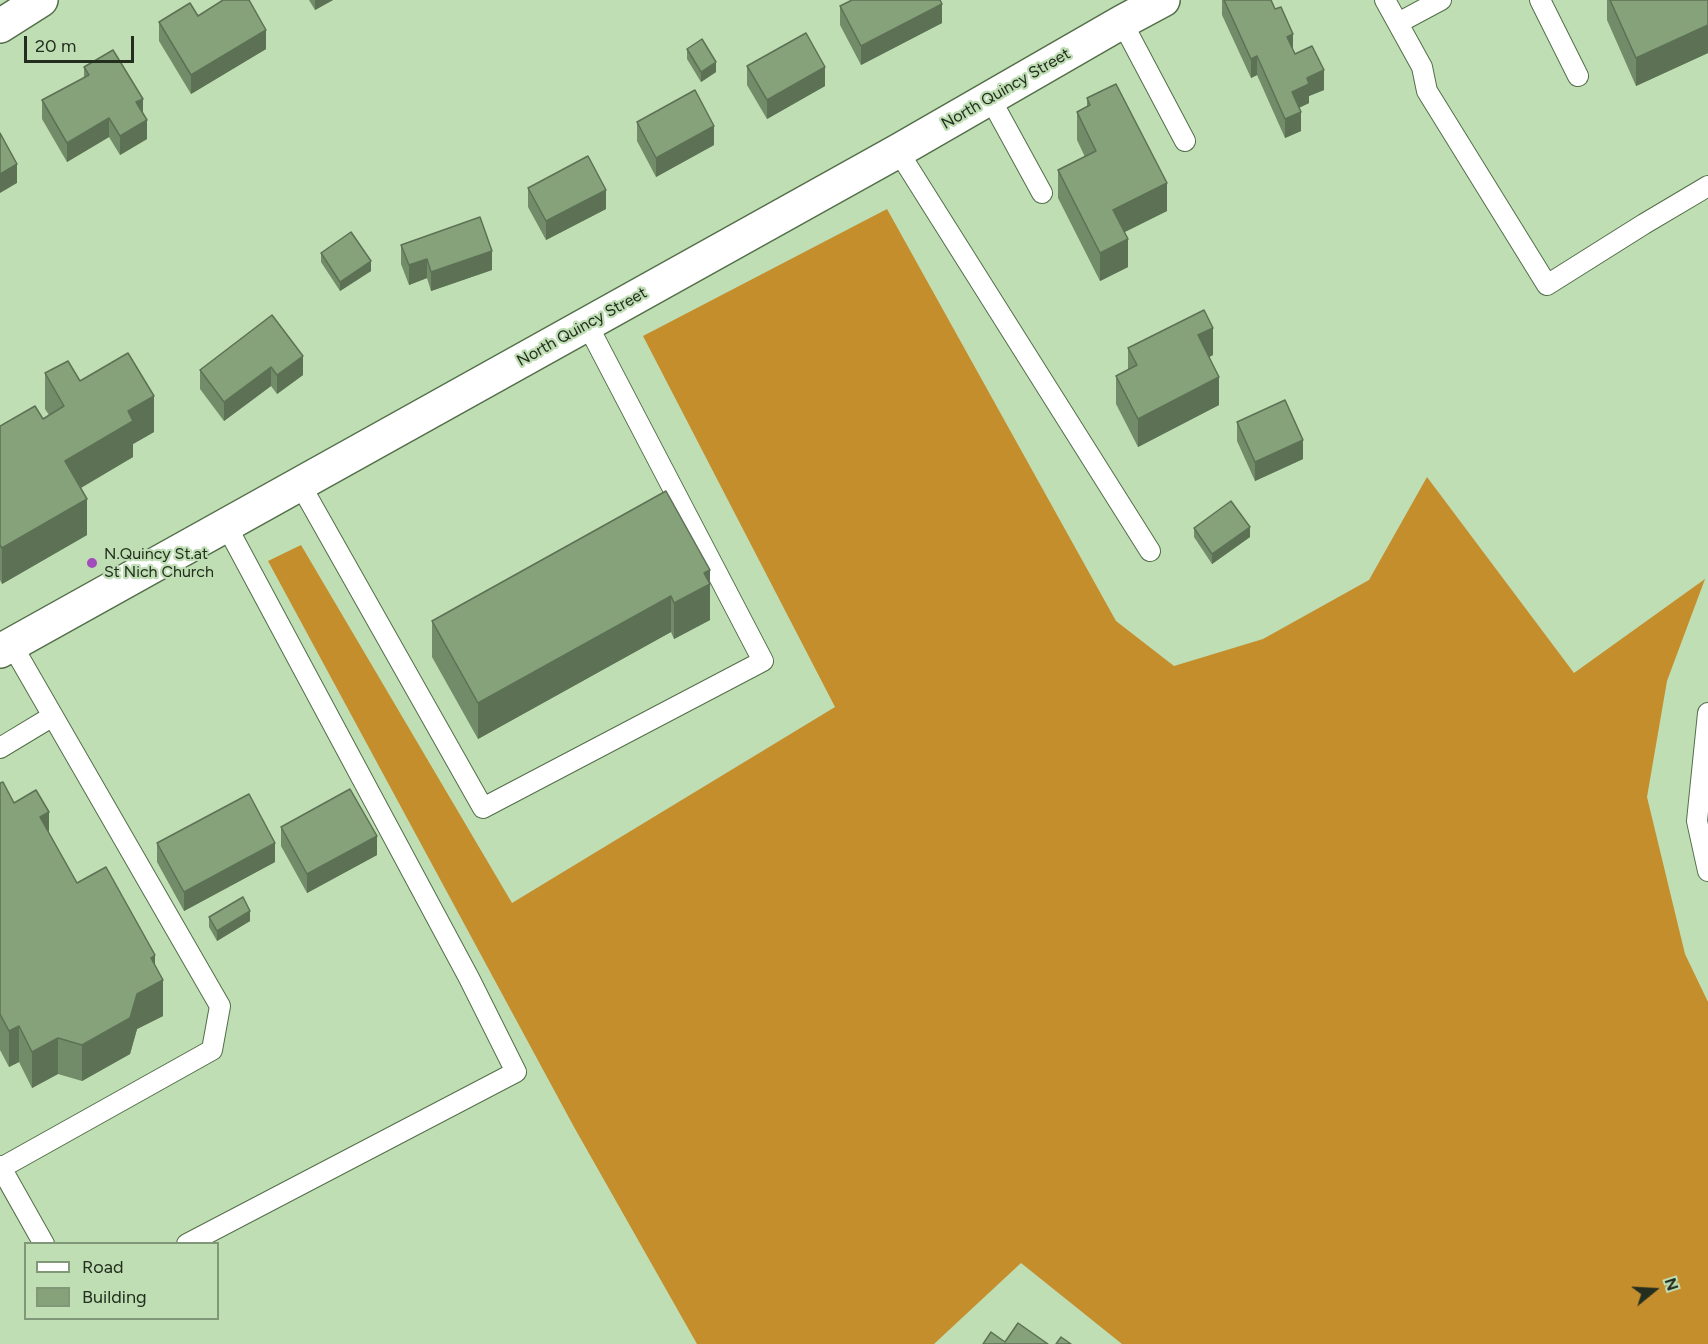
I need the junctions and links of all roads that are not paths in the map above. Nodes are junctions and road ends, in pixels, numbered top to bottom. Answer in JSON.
{"nodes":[{"id":1,"x":41,"y":0,"type":"edge"},
{"id":2,"x":1163,"y":0,"type":"edge"},
{"id":3,"x":1385,"y":0,"type":"edge"},
{"id":4,"x":1441,"y":0,"type":"edge"},
{"id":5,"x":1540,"y":0,"type":"edge"},
{"id":6,"x":1122,"y":22,"type":"junction"},
{"id":7,"x":1398,"y":23,"type":"junction"},
{"id":8,"x":0,"y":26,"type":"edge"},
{"id":9,"x":1578,"y":76,"type":"dead end"},
{"id":10,"x":990,"y":98,"type":"junction"},
{"id":11,"x":1185,"y":141,"type":"dead end"},
{"id":12,"x":898,"y":151,"type":"junction"},
{"id":13,"x":1708,"y":186,"type":"edge"},
{"id":14,"x":1042,"y":193,"type":"dead end"},
{"id":15,"x":587,"y":324,"type":"junction"},
{"id":16,"x":300,"y":484,"type":"junction"},
{"id":17,"x":226,"y":525,"type":"junction"},
{"id":18,"x":1150,"y":551,"type":"dead end"},
{"id":19,"x":6,"y":648,"type":"edge"},
{"id":20,"x":1708,"y":713,"type":"edge"},
{"id":21,"x":53,"y":716,"type":"junction"},
{"id":22,"x":0,"y":748,"type":"edge"},
{"id":23,"x":1708,"y":871,"type":"edge"},
{"id":24,"x":0,"y":1167,"type":"edge"},
{"id":25,"x":43,"y":1242,"type":"edge"},
{"id":26,"x":191,"y":1242,"type":"edge"}],
"edges":[{"from":1,"to":8,"type":"main road"},
{"from":2,"to":6,"type":"main road","name":"North Quincy Street"},
{"from":3,"to":7,"type":"lane"},
{"from":4,"to":7,"type":"lane"},
{"from":5,"to":9,"type":"lane"},
{"from":6,"to":10,"type":"main road","name":"North Quincy Street"},
{"from":6,"to":11,"type":"lane"},
{"from":7,"to":13,"type":"lane"},
{"from":10,"to":12,"type":"main road","name":"North Quincy Street"},
{"from":10,"to":14,"type":"lane"},
{"from":12,"to":15,"type":"main road","name":"North Quincy Street"},
{"from":12,"to":18,"type":"lane"},
{"from":15,"to":16,"type":"main road","name":"North Quincy Street"},
{"from":15,"to":16,"type":"lane"},
{"from":16,"to":17,"type":"main road","name":"North Quincy Street"},
{"from":17,"to":19,"type":"main road","name":"North Quincy Street"},
{"from":17,"to":26,"type":"lane"},
{"from":19,"to":21,"type":"lane"},
{"from":20,"to":23,"type":"lane"},
{"from":21,"to":22,"type":"lane"},
{"from":21,"to":24,"type":"lane"},
{"from":24,"to":25,"type":"lane"}]}
